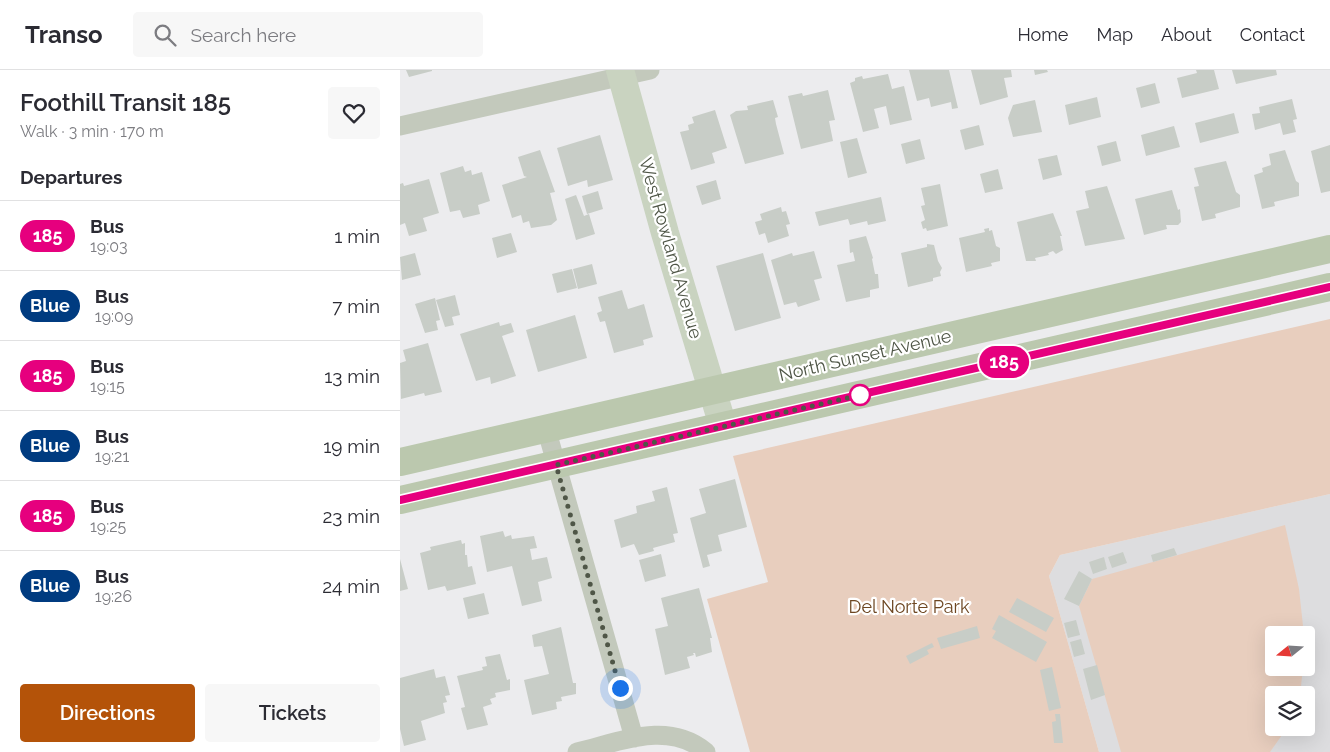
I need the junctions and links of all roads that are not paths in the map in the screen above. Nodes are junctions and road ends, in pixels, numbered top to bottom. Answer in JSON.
{"nodes":[{"id":1,"x":650,"y":70,"type":"edge"},
{"id":2,"x":621,"y":73,"type":"edge"},
{"id":3,"x":400,"y":126,"type":"edge"},
{"id":4,"x":1330,"y":249,"type":"edge"},
{"id":5,"x":1330,"y":287,"type":"edge"},
{"id":6,"x":712,"y":390,"type":"junction"},
{"id":7,"x":723,"y":426,"type":"junction"},
{"id":8,"x":546,"y":428,"type":"junction"},
{"id":9,"x":400,"y":462,"type":"edge"},
{"id":10,"x":556,"y":465,"type":"junction"},
{"id":11,"x":400,"y":500,"type":"edge"},
{"id":12,"x":634,"y":738,"type":"junction"},
{"id":13,"x":577,"y":752,"type":"edge"},
{"id":14,"x":706,"y":752,"type":"edge"}],
"edges":[{"from":1,"to":2,"type":"street"},
{"from":2,"to":3,"type":"street"},
{"from":2,"to":6,"type":"street","name":"West Rowland Avenue"},
{"from":4,"to":6,"type":"main road","name":"North Sunset Avenue"},
{"from":5,"to":7,"type":"main road"},
{"from":6,"to":7,"type":"street","name":"West Rowland Avenue"},
{"from":6,"to":8,"type":"main road","name":"North Sunset Avenue"},
{"from":7,"to":10,"type":"main road"},
{"from":8,"to":9,"type":"main road","name":"North Sunset Avenue"},
{"from":8,"to":10,"type":"street"},
{"from":10,"to":11,"type":"main road"},
{"from":10,"to":12,"type":"street"},
{"from":12,"to":13,"type":"street"},
{"from":12,"to":14,"type":"street"}]}
